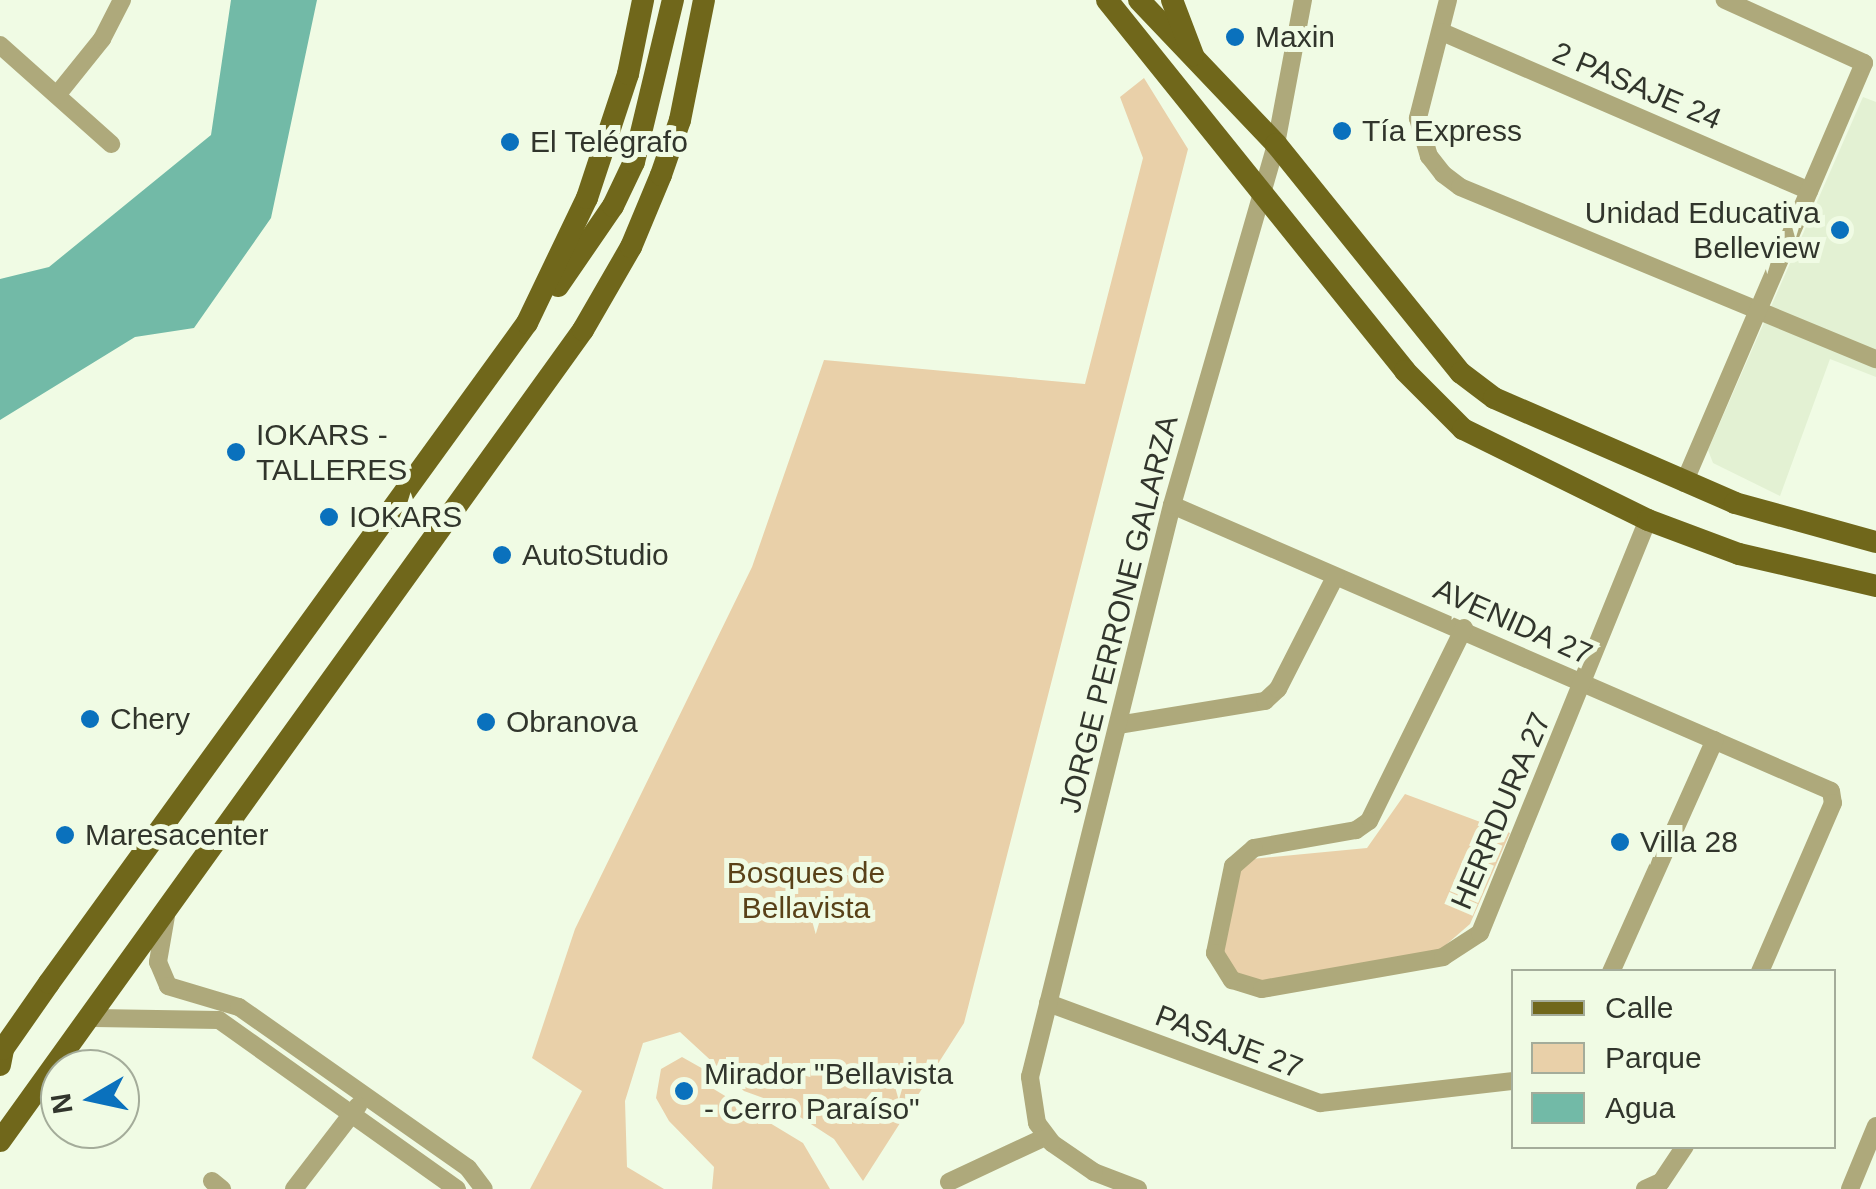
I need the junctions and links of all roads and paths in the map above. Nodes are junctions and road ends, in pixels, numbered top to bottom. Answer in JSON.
{"nodes":[{"id":1,"x":122,"y":0,"type":"edge"},
{"id":2,"x":642,"y":0,"type":"edge"},
{"id":3,"x":673,"y":0,"type":"edge"},
{"id":4,"x":704,"y":0,"type":"edge"},
{"id":5,"x":1107,"y":0,"type":"edge"},
{"id":6,"x":1140,"y":0,"type":"edge"},
{"id":7,"x":1172,"y":0,"type":"edge"},
{"id":8,"x":1304,"y":0,"type":"edge"},
{"id":9,"x":1448,"y":0,"type":"edge"},
{"id":10,"x":1724,"y":0,"type":"edge"},
{"id":11,"x":1442,"y":32,"type":"junction"},
{"id":12,"x":0,"y":45,"type":"edge"},
{"id":13,"x":1194,"y":58,"type":"junction"},
{"id":14,"x":57,"y":95,"type":"junction"},
{"id":15,"x":110,"y":144,"type":"dead end"},
{"id":16,"x":1276,"y":144,"type":"junction"},
{"id":17,"x":1809,"y":191,"type":"junction"},
{"id":18,"x":1262,"y":197,"type":"junction"},
{"id":19,"x":1757,"y":313,"type":"junction"},
{"id":20,"x":527,"y":323,"type":"junction"},
{"id":21,"x":1876,"y":359,"type":"edge"},
{"id":22,"x":1684,"y":483,"type":"junction"},
{"id":23,"x":1172,"y":505,"type":"junction"},
{"id":24,"x":1648,"y":520,"type":"junction"},
{"id":25,"x":1876,"y":542,"type":"edge"},
{"id":26,"x":1335,"y":577,"type":"junction"},
{"id":27,"x":1876,"y":586,"type":"edge"},
{"id":28,"x":1464,"y":628,"type":"junction"},
{"id":29,"x":1584,"y":683,"type":"junction"},
{"id":30,"x":1118,"y":725,"type":"junction"},
{"id":31,"x":1715,"y":740,"type":"junction"},
{"id":32,"x":166,"y":916,"type":"junction"},
{"id":33,"x":1612,"y":969,"type":"edge"},
{"id":34,"x":1761,"y":969,"type":"edge"},
{"id":35,"x":1048,"y":1003,"type":"junction"},
{"id":36,"x":94,"y":1018,"type":"junction"},
{"id":37,"x":1,"y":1055,"type":"edge"},
{"id":38,"x":1511,"y":1081,"type":"edge"},
{"id":39,"x":366,"y":1098,"type":"junction"},
{"id":40,"x":351,"y":1114,"type":"junction"},
{"id":41,"x":22,"y":1117,"type":"junction"},
{"id":42,"x":1876,"y":1126,"type":"edge"},
{"id":43,"x":1045,"y":1136,"type":"junction"},
{"id":44,"x":0,"y":1141,"type":"edge"},
{"id":45,"x":1683,"y":1149,"type":"edge"},
{"id":46,"x":0,"y":1152,"type":"edge"},
{"id":47,"x":949,"y":1182,"type":"dead end"},
{"id":48,"x":294,"y":1189,"type":"edge"},
{"id":49,"x":456,"y":1189,"type":"edge"},
{"id":50,"x":484,"y":1189,"type":"edge"},
{"id":51,"x":1138,"y":1189,"type":"edge"},
{"id":52,"x":1645,"y":1189,"type":"edge"},
{"id":53,"x":1850,"y":1189,"type":"edge"}],
"edges":[{"from":1,"to":14,"type":"street"},
{"from":2,"to":20,"type":"main road"},
{"from":3,"to":20,"type":"main road"},
{"from":4,"to":32,"type":"main road"},
{"from":5,"to":18,"type":"main road"},
{"from":6,"to":13,"type":"main road"},
{"from":7,"to":13,"type":"main road"},
{"from":8,"to":16,"type":"street","name":"JORGE PERRONE GALARZA"},
{"from":9,"to":11,"type":"street"},
{"from":10,"to":17,"type":"street"},
{"from":11,"to":17,"type":"street","name":"2 PASAJE 24"},
{"from":11,"to":19,"type":"street"},
{"from":12,"to":14,"type":"street"},
{"from":13,"to":16,"type":"main road"},
{"from":14,"to":15,"type":"street"},
{"from":16,"to":18,"type":"street","name":"JORGE PERRONE GALARZA"},
{"from":16,"to":22,"type":"main road"},
{"from":17,"to":19,"type":"street"},
{"from":18,"to":23,"type":"street","name":"JORGE PERRONE GALARZA"},
{"from":18,"to":24,"type":"main road"},
{"from":19,"to":21,"type":"street"},
{"from":19,"to":22,"type":"street"},
{"from":20,"to":37,"type":"main road"},
{"from":22,"to":25,"type":"main road"},
{"from":23,"to":26,"type":"street","name":"AVENIDA 27"},
{"from":23,"to":30,"type":"street","name":"JORGE PERRONE GALARZA"},
{"from":24,"to":27,"type":"main road"},
{"from":24,"to":29,"type":"street","name":"HERRDURA 27"},
{"from":26,"to":28,"type":"street","name":"AVENIDA 27"},
{"from":26,"to":30,"type":"street"},
{"from":28,"to":29,"type":"street","name":"AVENIDA 27"},
{"from":28,"to":29,"type":"street","name":"HERRDURA 27"},
{"from":29,"to":31,"type":"street","name":"AVENIDA 27"},
{"from":30,"to":35,"type":"street","name":"JORGE PERRONE GALARZA"},
{"from":31,"to":33,"type":"street"},
{"from":31,"to":34,"type":"street","name":"AVENIDA 27"},
{"from":32,"to":36,"type":"main road"},
{"from":32,"to":39,"type":"street"},
{"from":35,"to":38,"type":"street","name":"PASAJE 27"},
{"from":35,"to":43,"type":"street","name":"JORGE PERRONE GALARZA"},
{"from":36,"to":40,"type":"street"},
{"from":36,"to":41,"type":"main road"},
{"from":39,"to":40,"type":"street"},
{"from":39,"to":50,"type":"street"},
{"from":40,"to":48,"type":"street"},
{"from":40,"to":49,"type":"street"},
{"from":41,"to":44,"type":"main road"},
{"from":41,"to":46,"type":"street"},
{"from":42,"to":53,"type":"street"},
{"from":43,"to":47,"type":"street"},
{"from":43,"to":51,"type":"street"},
{"from":45,"to":52,"type":"street"}]}
